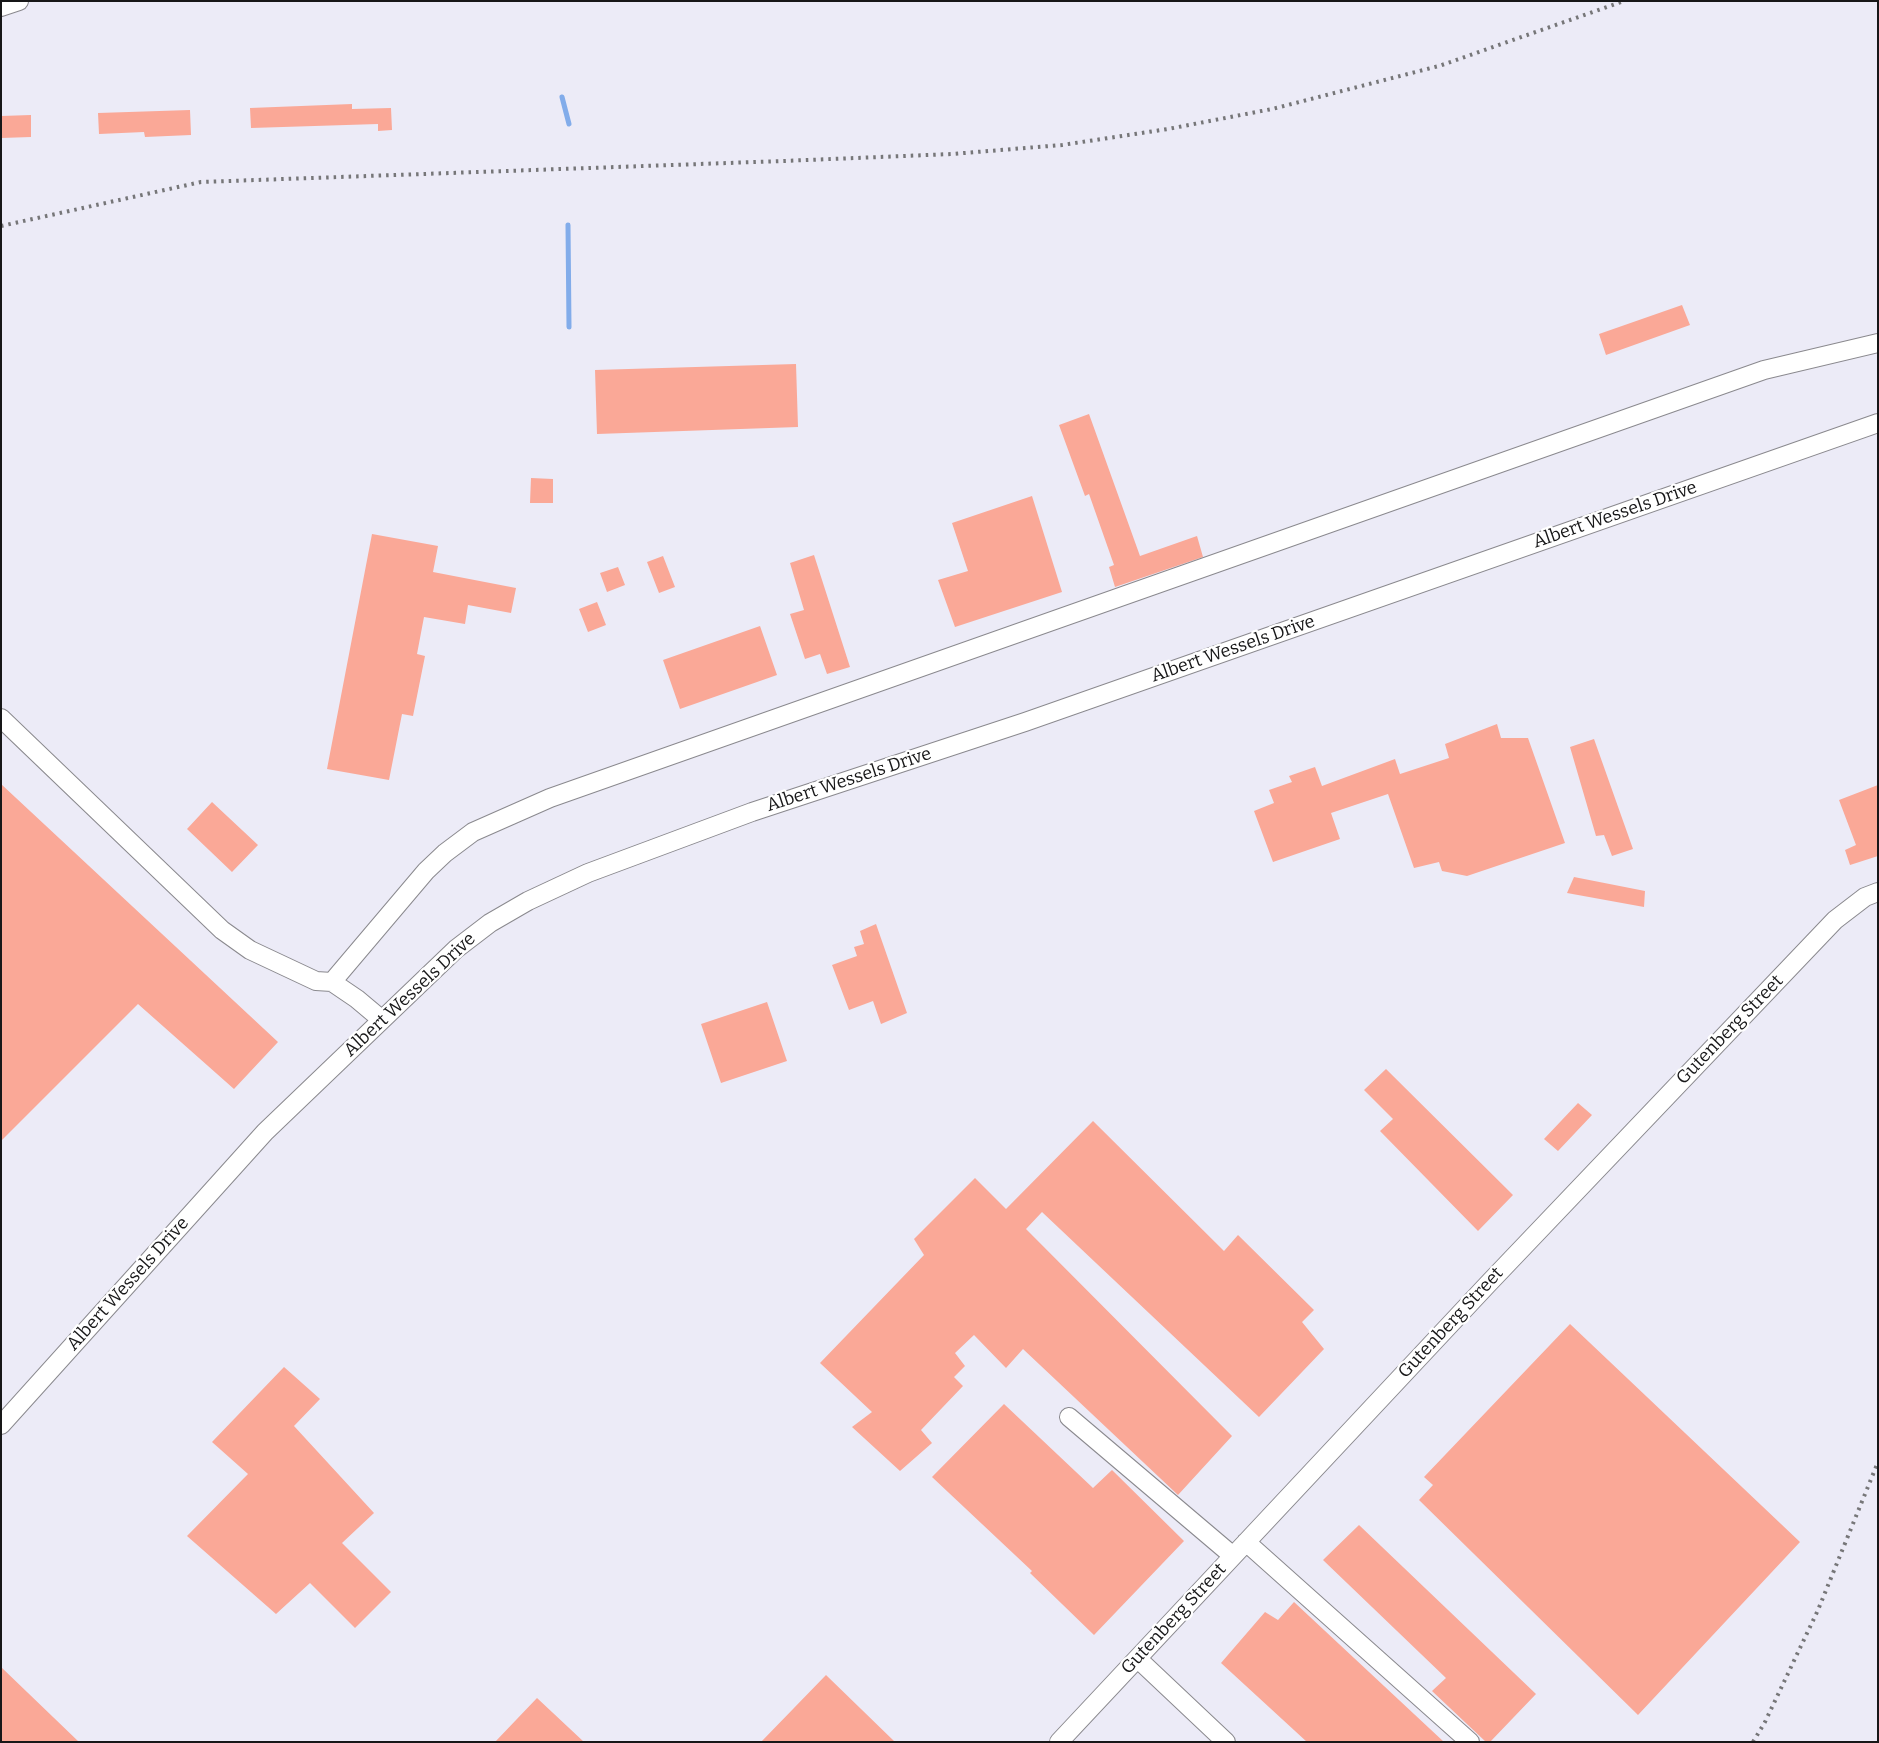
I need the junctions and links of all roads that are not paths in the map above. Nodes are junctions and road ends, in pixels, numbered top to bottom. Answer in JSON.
{"nodes":[{"id":1,"x":19,"y":1,"type":"edge"},
{"id":2,"x":1,"y":7,"type":"edge"},
{"id":3,"x":1878,"y":343,"type":"edge"},
{"id":4,"x":1878,"y":422,"type":"edge"},
{"id":5,"x":1,"y":718,"type":"edge"},
{"id":6,"x":1878,"y":892,"type":"edge"},
{"id":7,"x":332,"y":982,"type":"junction"},
{"id":8,"x":382,"y":1020,"type":"junction"},
{"id":9,"x":1069,"y":1417,"type":"dead end"},
{"id":10,"x":1,"y":1425,"type":"edge"},
{"id":11,"x":1246,"y":1542,"type":"junction"},
{"id":12,"x":1233,"y":1556,"type":"junction"},
{"id":13,"x":1138,"y":1659,"type":"junction"},
{"id":14,"x":1059,"y":1742,"type":"edge"},
{"id":15,"x":1226,"y":1742,"type":"edge"},
{"id":16,"x":1470,"y":1742,"type":"edge"}],
"edges":[{"from":1,"to":2,"type":"street"},
{"from":3,"to":7,"type":"street"},
{"from":4,"to":8,"type":"street","name":"Albert Wessels Drive"},
{"from":5,"to":7,"type":"street"},
{"from":6,"to":11,"type":"street","name":"Gutenberg Street"},
{"from":7,"to":8,"type":"street"},
{"from":8,"to":10,"type":"street","name":"Albert Wessels Drive"},
{"from":9,"to":12,"type":"street"},
{"from":11,"to":12,"type":"street","name":"Gutenberg Street"},
{"from":11,"to":16,"type":"street"},
{"from":12,"to":13,"type":"street","name":"Gutenberg Street"},
{"from":13,"to":14,"type":"street","name":"Gutenberg Street"},
{"from":13,"to":15,"type":"street"}]}
